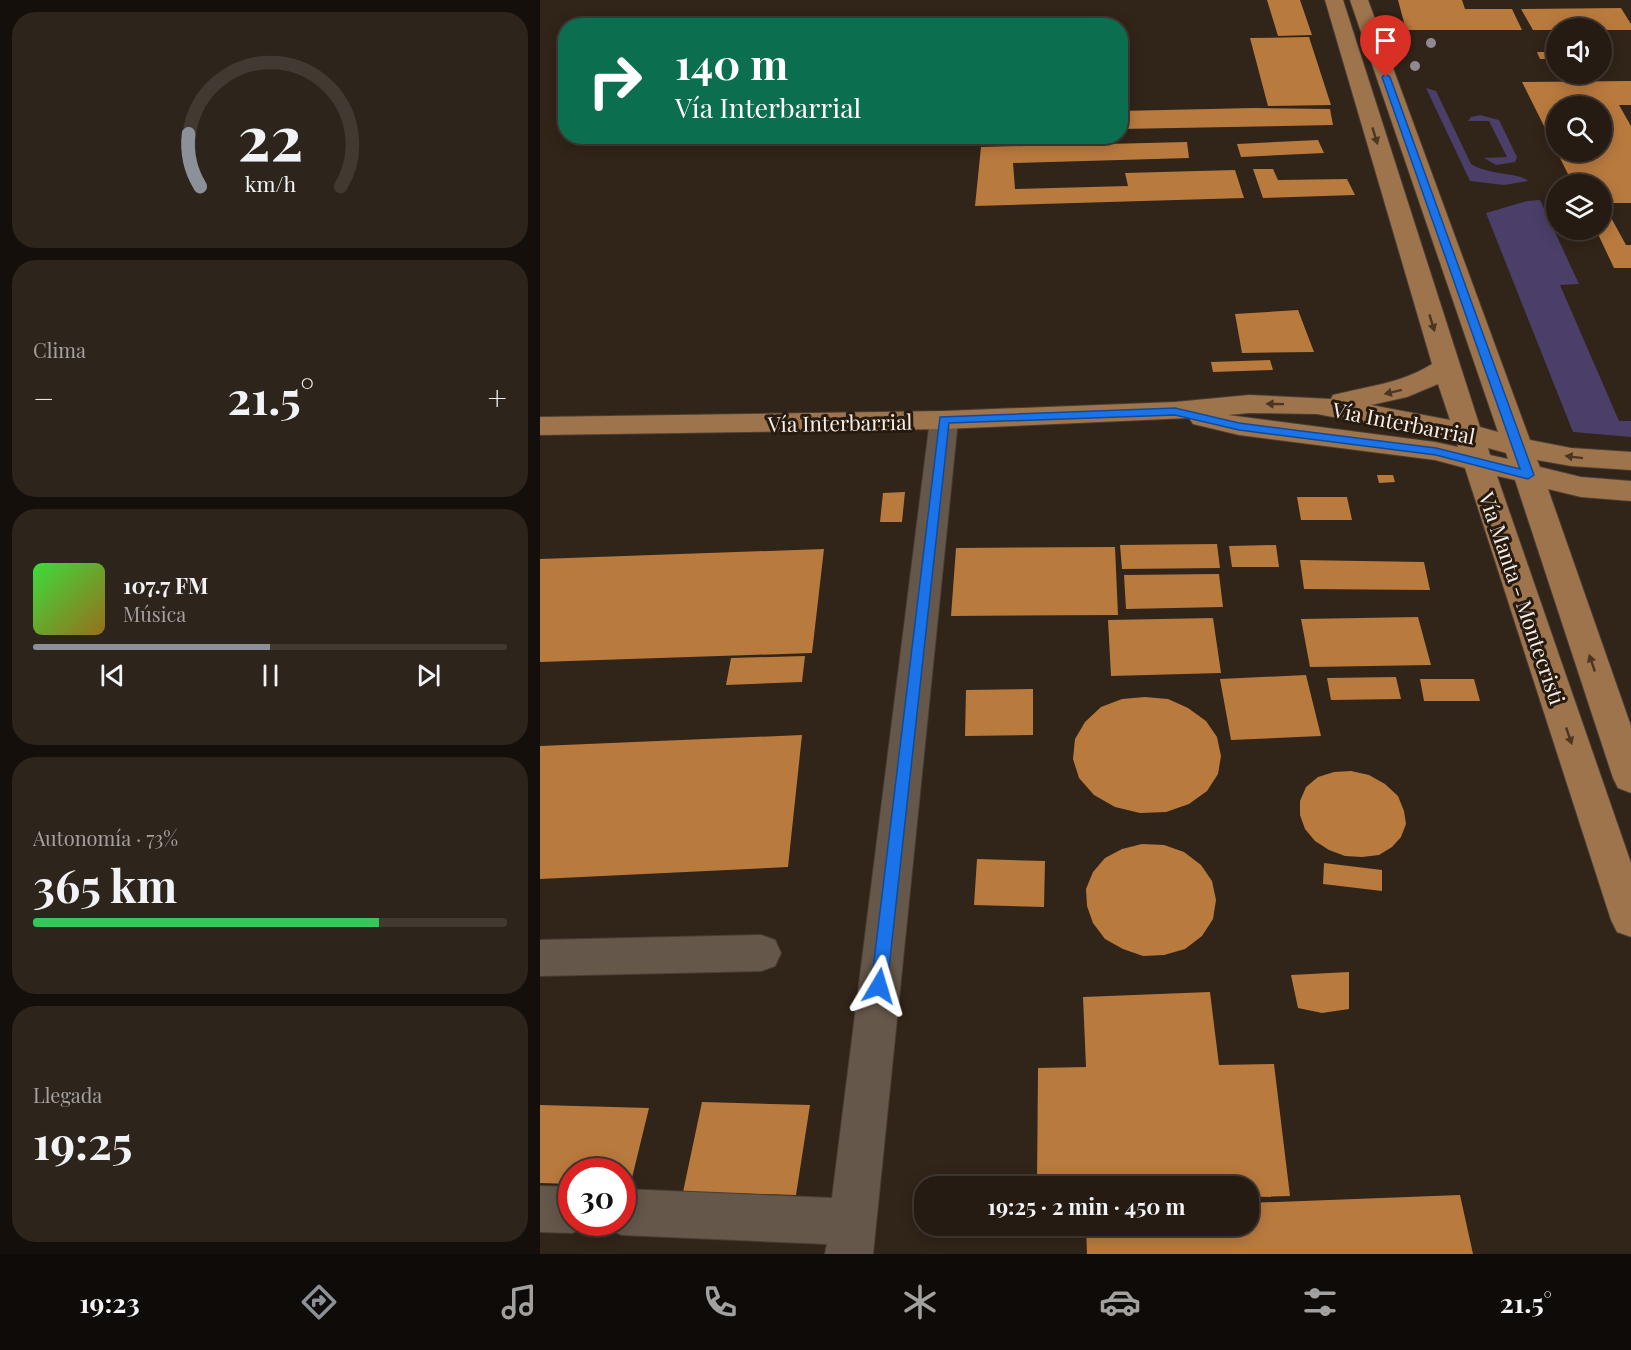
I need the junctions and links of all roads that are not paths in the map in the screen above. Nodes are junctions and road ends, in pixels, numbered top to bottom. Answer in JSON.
{"nodes":[{"id":1,"x":1334,"y":0,"type":"edge"},
{"id":2,"x":1359,"y":0,"type":"edge"},
{"id":3,"x":1446,"y":368,"type":"junction"},
{"id":4,"x":1317,"y":405,"type":"junction"},
{"id":5,"x":1175,"y":411,"type":"junction"},
{"id":6,"x":944,"y":420,"type":"junction"},
{"id":7,"x":540,"y":426,"type":"edge"},
{"id":8,"x":1473,"y":448,"type":"junction"},
{"id":9,"x":1523,"y":461,"type":"junction"},
{"id":10,"x":1631,"y":461,"type":"edge"},
{"id":11,"x":1631,"y":491,"type":"edge"},
{"id":12,"x":1631,"y":778,"type":"edge"},
{"id":13,"x":1631,"y":920,"type":"edge"},
{"id":14,"x":761,"y":953,"type":"dead end"},
{"id":15,"x":540,"y":958,"type":"edge"},
{"id":16,"x":540,"y":1209,"type":"edge"},
{"id":17,"x":558,"y":1210,"type":"edge"},
{"id":18,"x":636,"y":1214,"type":"edge"},
{"id":19,"x":850,"y":1238,"type":"edge"}],
"edges":[{"from":1,"to":3,"type":"main road","name":"Vía Manta - Montecristi","one_way":true},
{"from":2,"to":9,"type":"main road","name":"Vía Manta - Montecristi"},
{"from":3,"to":4,"type":"main road","one_way":true},
{"from":3,"to":8,"type":"main road","name":"Vía Manta - Montecristi"},
{"from":4,"to":5,"type":"main road","name":"Vía Interbarrial","one_way":true},
{"from":4,"to":8,"type":"main road","name":"Vía Interbarrial"},
{"from":5,"to":6,"type":"main road","name":"Vía Interbarrial"},
{"from":5,"to":8,"type":"main road","name":"Vía Interbarrial"},
{"from":6,"to":7,"type":"main road","name":"Vía Interbarrial"},
{"from":6,"to":19,"type":"street"},
{"from":8,"to":9,"type":"main road","name":"Vía Interbarrial"},
{"from":8,"to":13,"type":"main road","name":"Vía Manta - Montecristi","one_way":true},
{"from":10,"to":9,"type":"main road","name":"Vía Interbarrial","one_way":true},
{"from":9,"to":11,"type":"main road","name":"Vía Interbarrial"},
{"from":12,"to":9,"type":"main road","name":"Vía Manta - Montecristi","one_way":true},
{"from":14,"to":15,"type":"street"},
{"from":16,"to":17,"type":"street"},
{"from":18,"to":19,"type":"street"}]}
